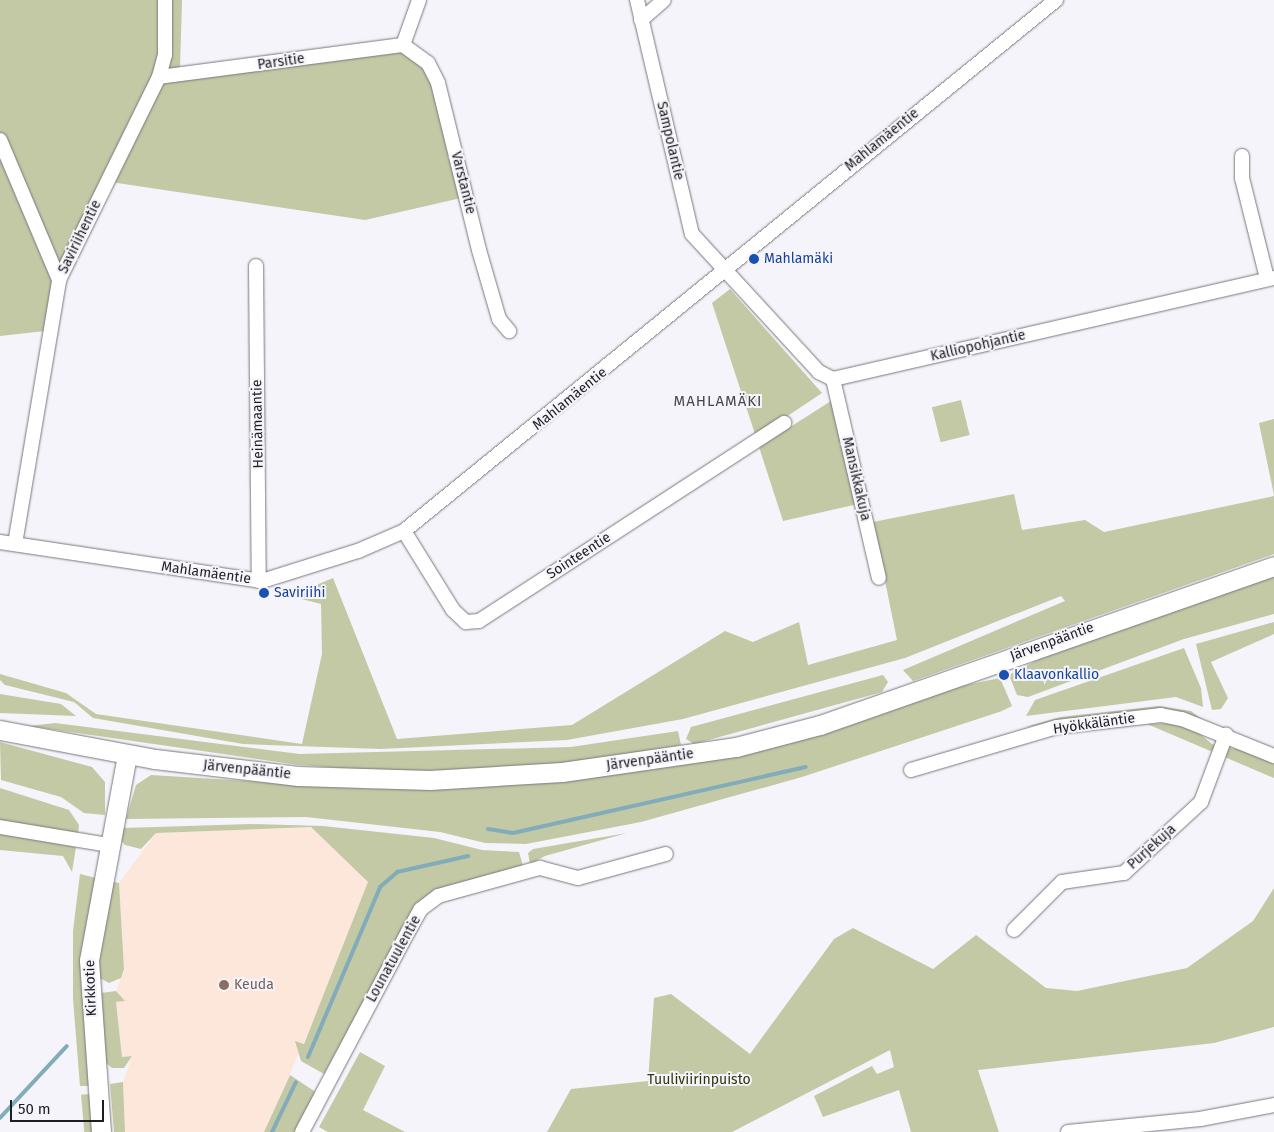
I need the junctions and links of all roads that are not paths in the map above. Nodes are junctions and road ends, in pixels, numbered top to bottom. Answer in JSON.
{"nodes":[{"id":1,"x":165,"y":0,"type":"edge"},
{"id":2,"x":418,"y":0,"type":"edge"},
{"id":3,"x":637,"y":0,"type":"edge"},
{"id":4,"x":664,"y":0,"type":"edge"},
{"id":5,"x":1056,"y":0,"type":"edge"},
{"id":6,"x":641,"y":20,"type":"junction"},
{"id":7,"x":403,"y":45,"type":"junction"},
{"id":8,"x":158,"y":77,"type":"junction"},
{"id":9,"x":0,"y":140,"type":"edge"},
{"id":10,"x":1242,"y":156,"type":"dead end"},
{"id":11,"x":256,"y":266,"type":"dead end"},
{"id":12,"x":724,"y":272,"type":"junction"},
{"id":13,"x":1270,"y":278,"type":"edge"},
{"id":14,"x":59,"y":280,"type":"junction"},
{"id":15,"x":508,"y":331,"type":"dead end"},
{"id":16,"x":833,"y":379,"type":"junction"},
{"id":17,"x":784,"y":423,"type":"dead end"},
{"id":18,"x":404,"y":531,"type":"junction"},
{"id":19,"x":0,"y":542,"type":"edge"},
{"id":20,"x":15,"y":544,"type":"junction"},
{"id":21,"x":1274,"y":566,"type":"edge"},
{"id":22,"x":879,"y":578,"type":"dead end"},
{"id":23,"x":259,"y":581,"type":"junction"},
{"id":24,"x":0,"y":730,"type":"edge"},
{"id":25,"x":1226,"y":735,"type":"junction"},
{"id":26,"x":127,"y":755,"type":"junction"},
{"id":27,"x":1274,"y":756,"type":"edge"},
{"id":28,"x":911,"y":770,"type":"dead end"},
{"id":29,"x":0,"y":827,"type":"edge"},
{"id":30,"x":109,"y":845,"type":"junction"},
{"id":31,"x":666,"y":854,"type":"dead end"},
{"id":32,"x":1014,"y":930,"type":"dead end"},
{"id":33,"x":1274,"y":1105,"type":"edge"},
{"id":34,"x":101,"y":1132,"type":"edge"},
{"id":35,"x":302,"y":1132,"type":"edge"},
{"id":36,"x":1068,"y":1132,"type":"edge"}],
"edges":[{"from":1,"to":8,"type":"street","name":"Saviriihentie"},
{"from":2,"to":7,"type":"street"},
{"from":3,"to":6,"type":"street","name":"Sampolantie"},
{"from":4,"to":6,"type":"street"},
{"from":5,"to":12,"type":"street","name":"Mahlamäentie"},
{"from":6,"to":12,"type":"street","name":"Sampolantie"},
{"from":7,"to":8,"type":"street","name":"Parsitie"},
{"from":7,"to":15,"type":"street","name":"Varstantie"},
{"from":8,"to":14,"type":"street","name":"Saviriihentie"},
{"from":9,"to":14,"type":"street"},
{"from":10,"to":13,"type":"street"},
{"from":11,"to":23,"type":"street","name":"Heinämaantie"},
{"from":12,"to":16,"type":"street"},
{"from":12,"to":18,"type":"street","name":"Mahlamäentie"},
{"from":13,"to":16,"type":"street","name":"Kalliopohjantie"},
{"from":14,"to":20,"type":"street","name":"Saviriihentie"},
{"from":16,"to":22,"type":"street","name":"Mansikkakuja"},
{"from":17,"to":18,"type":"street","name":"Sointeentie"},
{"from":18,"to":23,"type":"street","name":"Mahlamäentie"},
{"from":19,"to":20,"type":"street","name":"Mahlamäentie"},
{"from":20,"to":23,"type":"street","name":"Mahlamäentie"},
{"from":21,"to":26,"type":"main road","name":"Järvenpääntie"},
{"from":24,"to":26,"type":"main road","name":"Järvenpääntie"},
{"from":25,"to":27,"type":"street","name":"Hyökkäläntie"},
{"from":25,"to":28,"type":"street","name":"Hyökkäläntie"},
{"from":25,"to":32,"type":"street","name":"Purjekuja"},
{"from":26,"to":30,"type":"main road","name":"Kirkkotie"},
{"from":29,"to":30,"type":"street"},
{"from":30,"to":34,"type":"main road","name":"Kirkkotie"},
{"from":31,"to":35,"type":"street","name":"Lounatuulentie"},
{"from":33,"to":36,"type":"street"}]}
